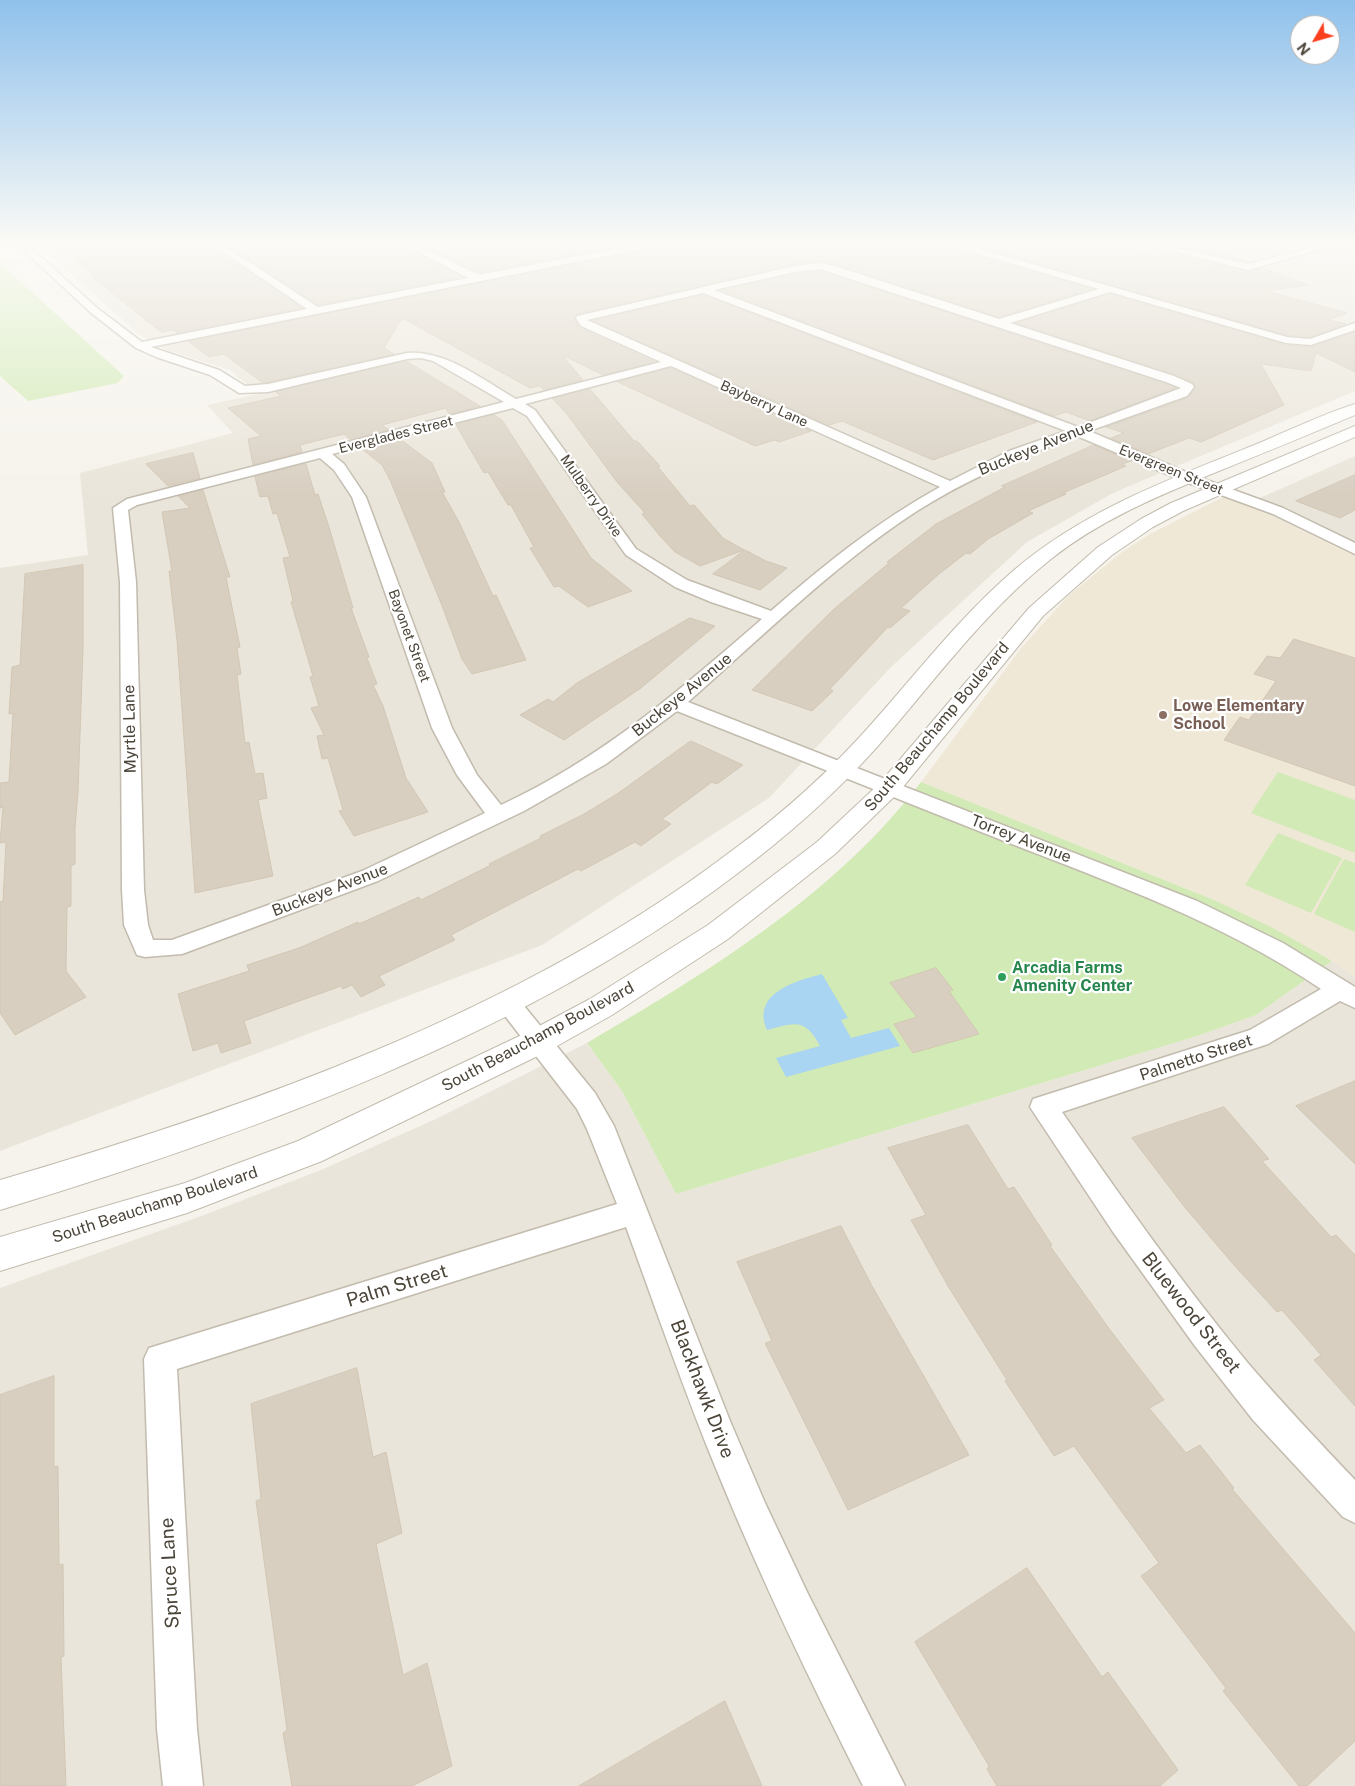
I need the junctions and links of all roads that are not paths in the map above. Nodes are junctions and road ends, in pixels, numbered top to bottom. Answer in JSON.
{"nodes":[{"id":1,"x":117,"y":328,"type":"edge"},
{"id":2,"x":226,"y":328,"type":"edge"},
{"id":3,"x":595,"y":328,"type":"edge"},
{"id":4,"x":806,"y":328,"type":"edge"},
{"id":5,"x":1020,"y":328,"type":"edge"},
{"id":6,"x":1251,"y":328,"type":"edge"},
{"id":7,"x":1349,"y":328,"type":"edge"},
{"id":8,"x":140,"y":346,"type":"junction"},
{"id":9,"x":671,"y":363,"type":"junction"},
{"id":10,"x":518,"y":404,"type":"junction"},
{"id":11,"x":1355,"y":409,"type":"edge"},
{"id":12,"x":1078,"y":431,"type":"junction"},
{"id":13,"x":1355,"y":431,"type":"edge"},
{"id":14,"x":324,"y":454,"type":"junction"},
{"id":15,"x":1188,"y":478,"type":"junction"},
{"id":16,"x":950,"y":486,"type":"junction"},
{"id":17,"x":1216,"y":489,"type":"junction"},
{"id":18,"x":120,"y":508,"type":"joint"},
{"id":19,"x":1352,"y":545,"type":"edge"},
{"id":20,"x":774,"y":617,"type":"junction"},
{"id":21,"x":675,"y":704,"type":"junction"},
{"id":22,"x":842,"y":770,"type":"junction"},
{"id":23,"x":889,"y":788,"type":"junction"},
{"id":24,"x":499,"y":816,"type":"junction"},
{"id":25,"x":145,"y":949,"type":"joint"},
{"id":26,"x":1348,"y":994,"type":"edge"},
{"id":27,"x":507,"y":1003,"type":"junction"},
{"id":28,"x":539,"y":1041,"type":"junction"},
{"id":29,"x":1043,"y":1107,"type":"joint"},
{"id":30,"x":0,"y":1195,"type":"edge"},
{"id":31,"x":634,"y":1212,"type":"junction"},
{"id":32,"x":0,"y":1254,"type":"edge"},
{"id":33,"x":160,"y":1359,"type":"joint"},
{"id":34,"x":1355,"y":1505,"type":"edge"},
{"id":35,"x":183,"y":1786,"type":"edge"},
{"id":36,"x":885,"y":1786,"type":"edge"}],
"edges":[{"from":1,"to":8,"type":"street"},
{"from":2,"to":8,"type":"street"},
{"from":3,"to":9,"type":"street","name":"Bayberry Lane"},
{"from":4,"to":12,"type":"street","name":"Evergreen Street"},
{"from":5,"to":12,"type":"street","name":"Buckeye Avenue"},
{"from":6,"to":7,"type":"street"},
{"from":8,"to":10,"type":"street","name":"Mulberry Drive"},
{"from":9,"to":10,"type":"street","name":"Everglades Street"},
{"from":9,"to":16,"type":"street","name":"Bayberry Lane"},
{"from":10,"to":14,"type":"street","name":"Everglades Street"},
{"from":10,"to":20,"type":"street","name":"Mulberry Drive"},
{"from":11,"to":15,"type":"street"},
{"from":12,"to":15,"type":"street","name":"Evergreen Street"},
{"from":12,"to":16,"type":"street","name":"Buckeye Avenue"},
{"from":13,"to":17,"type":"street","name":"South Beauchamp Boulevard"},
{"from":14,"to":18,"type":"street","name":"Everglades Street"},
{"from":14,"to":24,"type":"street","name":"Bayonet Street"},
{"from":15,"to":17,"type":"street","name":"Evergreen Street"},
{"from":15,"to":22,"type":"street"},
{"from":16,"to":20,"type":"street","name":"Buckeye Avenue"},
{"from":17,"to":19,"type":"street","name":"Evergreen Street"},
{"from":17,"to":23,"type":"street","name":"South Beauchamp Boulevard"},
{"from":18,"to":25,"type":"street","name":"Myrtle Lane"},
{"from":20,"to":21,"type":"street","name":"Buckeye Avenue"},
{"from":21,"to":22,"type":"street","name":"Torrey Avenue"},
{"from":21,"to":24,"type":"street","name":"Buckeye Avenue"},
{"from":22,"to":23,"type":"street","name":"Torrey Avenue"},
{"from":22,"to":27,"type":"street"},
{"from":23,"to":26,"type":"street","name":"Torrey Avenue"},
{"from":23,"to":28,"type":"street","name":"South Beauchamp Boulevard"},
{"from":24,"to":25,"type":"street","name":"Buckeye Avenue"},
{"from":26,"to":29,"type":"street","name":"Palmetto Street"},
{"from":27,"to":28,"type":"street","name":"Blackhawk Drive"},
{"from":27,"to":30,"type":"street"},
{"from":28,"to":31,"type":"street","name":"Blackhawk Drive"},
{"from":28,"to":32,"type":"street","name":"South Beauchamp Boulevard"},
{"from":29,"to":34,"type":"street","name":"Bluewood Street"},
{"from":31,"to":33,"type":"street","name":"Palm Street"},
{"from":31,"to":36,"type":"street","name":"Blackhawk Drive"},
{"from":33,"to":35,"type":"street","name":"Spruce Lane"}]}
